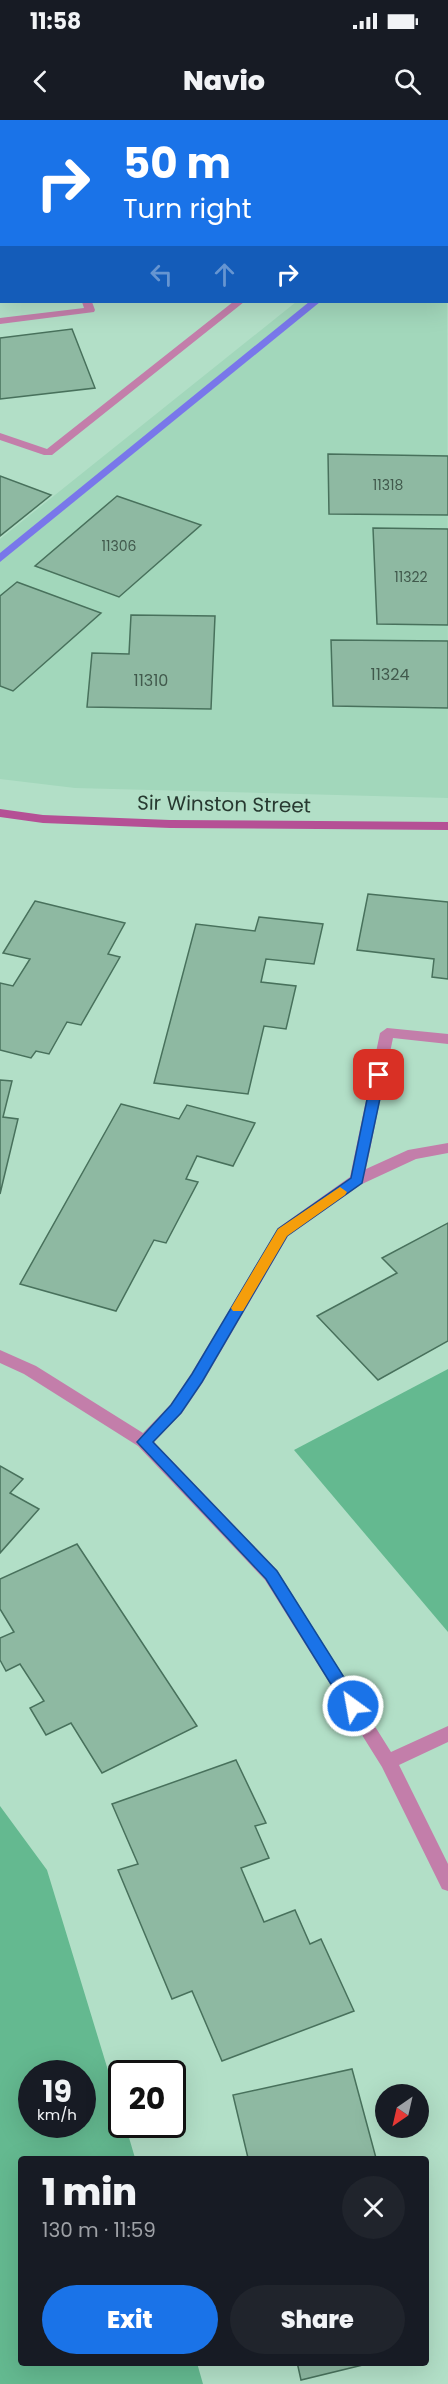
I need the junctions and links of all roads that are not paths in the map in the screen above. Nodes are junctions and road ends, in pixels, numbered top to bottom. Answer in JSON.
{"nodes":[{"id":1,"x":87,"y":303,"type":"edge"},
{"id":2,"x":238,"y":303,"type":"edge"},
{"id":3,"x":0,"y":321,"type":"edge"},
{"id":4,"x":0,"y":436,"type":"edge"},
{"id":5,"x":0,"y":813,"type":"edge"},
{"id":6,"x":448,"y":826,"type":"edge"},
{"id":7,"x":448,"y":1039,"type":"edge"},
{"id":8,"x":448,"y":1148,"type":"edge"},
{"id":9,"x":357,"y":1180,"type":"junction"},
{"id":10,"x":0,"y":1356,"type":"edge"},
{"id":11,"x":144,"y":1442,"type":"junction"},
{"id":12,"x":448,"y":1734,"type":"edge"},
{"id":13,"x":388,"y":1762,"type":"junction"},
{"id":14,"x":448,"y":1883,"type":"edge"}],
"edges":[{"from":1,"to":3,"type":"lane"},
{"from":2,"to":4,"type":"lane"},
{"from":5,"to":6,"type":"street","name":"Sir Winston Street"},
{"from":7,"to":9,"type":"lane"},
{"from":8,"to":9,"type":"lane"},
{"from":9,"to":11,"type":"lane"},
{"from":10,"to":11,"type":"lane"},
{"from":11,"to":13,"type":"lane"},
{"from":12,"to":13,"type":"lane"},
{"from":13,"to":14,"type":"lane"}]}
